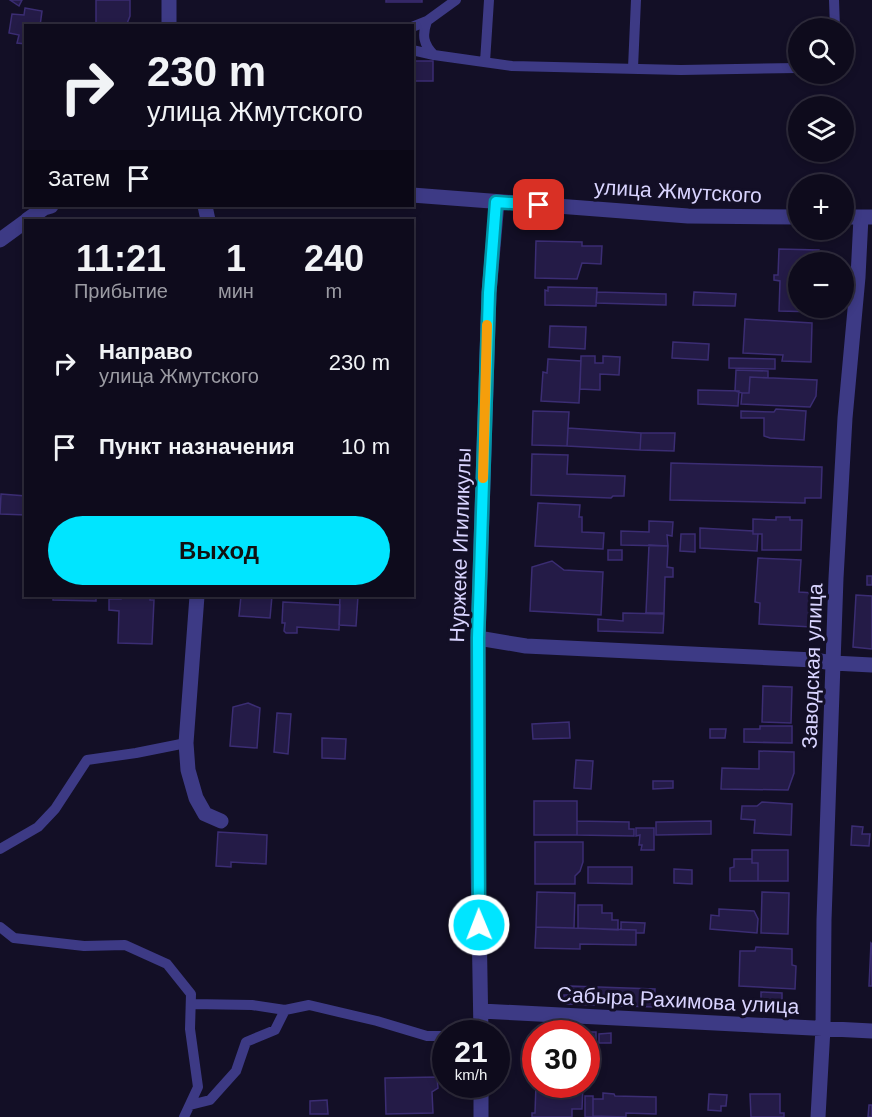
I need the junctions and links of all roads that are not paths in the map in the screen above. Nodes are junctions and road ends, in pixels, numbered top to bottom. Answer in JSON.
{"nodes":[{"id":1,"x":169,"y":0,"type":"edge"},
{"id":2,"x":456,"y":0,"type":"edge"},
{"id":3,"x":489,"y":0,"type":"edge"},
{"id":4,"x":636,"y":0,"type":"edge"},
{"id":5,"x":834,"y":0,"type":"edge"},
{"id":6,"x":835,"y":18,"type":"edge"},
{"id":7,"x":427,"y":21,"type":"junction"},
{"id":8,"x":169,"y":24,"type":"edge"},
{"id":9,"x":414,"y":26,"type":"edge"},
{"id":10,"x":414,"y":50,"type":"edge"},
{"id":11,"x":434,"y":55,"type":"junction"},
{"id":12,"x":485,"y":62,"type":"junction"},
{"id":13,"x":633,"y":68,"type":"junction"},
{"id":14,"x":788,"y":68,"type":"edge"},
{"id":15,"x":414,"y":195,"type":"edge"},
{"id":16,"x":496,"y":202,"type":"junction"},
{"id":17,"x":48,"y":207,"type":"edge"},
{"id":18,"x":788,"y":217,"type":"edge"},
{"id":19,"x":866,"y":217,"type":"edge"},
{"id":20,"x":29,"y":219,"type":"edge"},
{"id":21,"x":24,"y":222,"type":"edge"},
{"id":22,"x":0,"y":240,"type":"edge"},
{"id":23,"x":197,"y":597,"type":"edge"},
{"id":24,"x":478,"y":638,"type":"junction"},
{"id":25,"x":833,"y":663,"type":"junction"},
{"id":26,"x":872,"y":665,"type":"edge"},
{"id":27,"x":186,"y":743,"type":"junction"},
{"id":28,"x":221,"y":821,"type":"dead end"},
{"id":29,"x":0,"y":849,"type":"edge"},
{"id":30,"x":0,"y":927,"type":"edge"},
{"id":31,"x":190,"y":1004,"type":"junction"},
{"id":32,"x":285,"y":1010,"type":"junction"},
{"id":33,"x":481,"y":1011,"type":"junction"},
{"id":34,"x":481,"y":1020,"type":"edge"},
{"id":35,"x":823,"y":1028,"type":"junction"},
{"id":36,"x":872,"y":1031,"type":"edge"},
{"id":37,"x":432,"y":1036,"type":"edge"},
{"id":38,"x":481,"y":1098,"type":"edge"},
{"id":39,"x":190,"y":1105,"type":"junction"},
{"id":40,"x":184,"y":1117,"type":"edge"},
{"id":41,"x":481,"y":1117,"type":"edge"},
{"id":42,"x":818,"y":1117,"type":"edge"}],
"edges":[{"from":1,"to":8,"type":"street"},
{"from":2,"to":7,"type":"lane"},
{"from":3,"to":12,"type":"lane"},
{"from":4,"to":13,"type":"lane"},
{"from":5,"to":6,"type":"lane"},
{"from":7,"to":9,"type":"lane"},
{"from":7,"to":11,"type":"lane"},
{"from":10,"to":11,"type":"lane"},
{"from":11,"to":12,"type":"lane"},
{"from":12,"to":13,"type":"lane"},
{"from":13,"to":14,"type":"lane"},
{"from":15,"to":16,"type":"street","name":"улица Жмутского"},
{"from":16,"to":18,"type":"street","name":"улица Жмутского"},
{"from":16,"to":24,"type":"street","name":"Нуржеке Игиликулы"},
{"from":17,"to":20,"type":"street"},
{"from":19,"to":25,"type":"street","name":"Заводская улица"},
{"from":21,"to":22,"type":"street"},
{"from":23,"to":27,"type":"street"},
{"from":24,"to":25,"type":"street"},
{"from":24,"to":33,"type":"street","name":"Нуржеке Игиликулы"},
{"from":25,"to":26,"type":"street"},
{"from":25,"to":35,"type":"street","name":"Заводская улица"},
{"from":27,"to":28,"type":"street"},
{"from":27,"to":29,"type":"lane"},
{"from":30,"to":31,"type":"lane"},
{"from":31,"to":32,"type":"lane"},
{"from":31,"to":39,"type":"lane"},
{"from":32,"to":37,"type":"lane"},
{"from":32,"to":39,"type":"lane"},
{"from":33,"to":34,"type":"street","name":"Нуржеке Игиликулы"},
{"from":33,"to":35,"type":"street","name":"Сабыра Рахимова улица"},
{"from":35,"to":36,"type":"street","name":"Сабыра Рахимова улица"},
{"from":35,"to":42,"type":"street","name":"Заводская улица"},
{"from":38,"to":41,"type":"street"},
{"from":39,"to":40,"type":"lane"}]}
